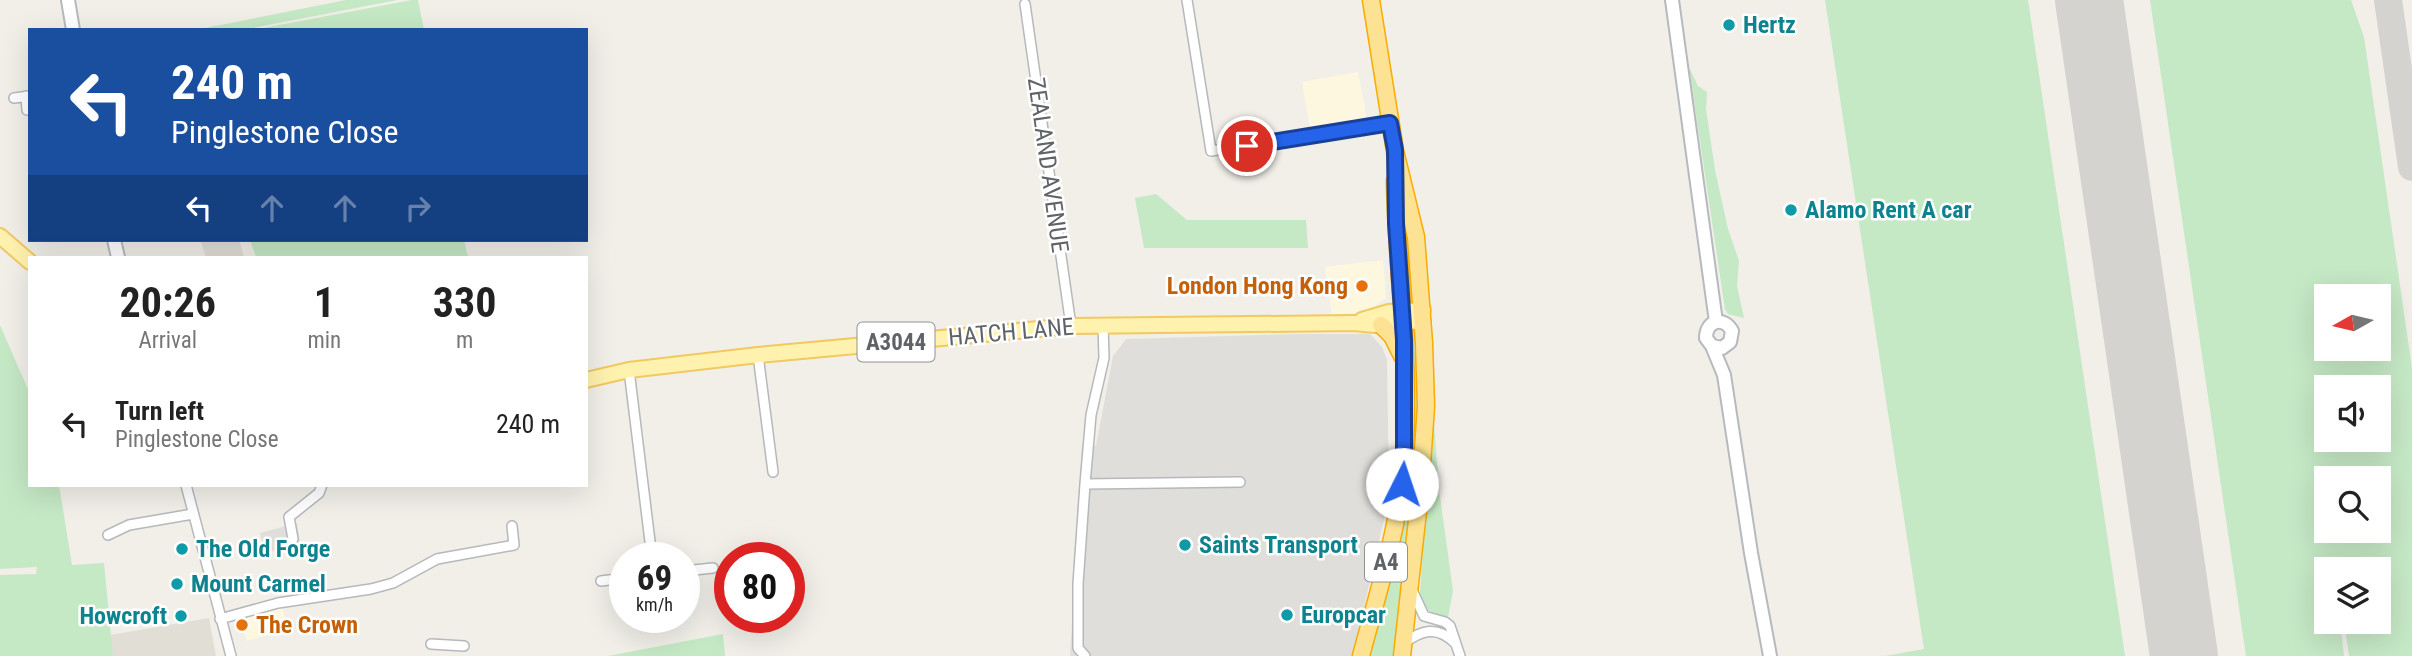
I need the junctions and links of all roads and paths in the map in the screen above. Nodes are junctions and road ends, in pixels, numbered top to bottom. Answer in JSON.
{"nodes":[{"id":1,"x":68,"y":0,"type":"edge"},
{"id":2,"x":1187,"y":0,"type":"edge"},
{"id":3,"x":1371,"y":0,"type":"edge"},
{"id":4,"x":1672,"y":0,"type":"edge"},
{"id":5,"x":1025,"y":4,"type":"dead end"},
{"id":6,"x":73,"y":28,"type":"edge"},
{"id":7,"x":28,"y":96,"type":"edge"},
{"id":8,"x":14,"y":98,"type":"dead end"},
{"id":9,"x":27,"y":110,"type":"dead end"},
{"id":10,"x":1390,"y":123,"type":"junction"},
{"id":11,"x":1395,"y":150,"type":"junction"},
{"id":12,"x":0,"y":236,"type":"edge"},
{"id":13,"x":28,"y":260,"type":"edge"},
{"id":14,"x":1403,"y":316,"type":"junction"},
{"id":15,"x":1423,"y":316,"type":"junction"},
{"id":16,"x":1716,"y":322,"type":"junction"},
{"id":17,"x":1353,"y":323,"type":"junction"},
{"id":18,"x":1103,"y":324,"type":"junction"},
{"id":19,"x":1381,"y":325,"type":"junction"},
{"id":20,"x":1071,"y":326,"type":"junction"},
{"id":21,"x":1727,"y":345,"type":"junction"},
{"id":22,"x":1712,"y":346,"type":"junction"},
{"id":23,"x":758,"y":355,"type":"junction"},
{"id":24,"x":1404,"y":362,"type":"junction"},
{"id":25,"x":629,"y":370,"type":"junction"},
{"id":26,"x":1724,"y":375,"type":"junction"},
{"id":27,"x":588,"y":380,"type":"edge"},
{"id":28,"x":773,"y":472,"type":"dead end"},
{"id":29,"x":1240,"y":482,"type":"dead end"},
{"id":30,"x":1085,"y":484,"type":"junction"},
{"id":31,"x":186,"y":487,"type":"edge"},
{"id":32,"x":321,"y":487,"type":"edge"},
{"id":33,"x":193,"y":514,"type":"junction"},
{"id":34,"x":512,"y":526,"type":"dead end"},
{"id":35,"x":108,"y":535,"type":"dead end"},
{"id":36,"x":293,"y":539,"type":"dead end"},
{"id":37,"x":650,"y":542,"type":"edge"},
{"id":38,"x":713,"y":568,"type":"dead end"},
{"id":39,"x":700,"y":569,"type":"edge"},
{"id":40,"x":609,"y":580,"type":"edge"},
{"id":41,"x":601,"y":581,"type":"dead end"},
{"id":42,"x":1409,"y":582,"type":"junction"},
{"id":43,"x":220,"y":619,"type":"junction"},
{"id":44,"x":431,"y":644,"type":"dead end"},
{"id":45,"x":1456,"y":644,"type":"junction"},
{"id":46,"x":443,"y":645,"type":"junction"},
{"id":47,"x":464,"y":646,"type":"dead end"},
{"id":48,"x":1402,"y":651,"type":"edge"},
{"id":49,"x":231,"y":656,"type":"edge"},
{"id":50,"x":442,"y":656,"type":"edge"},
{"id":51,"x":1085,"y":656,"type":"edge"},
{"id":52,"x":1361,"y":656,"type":"edge"},
{"id":53,"x":1460,"y":656,"type":"edge"},
{"id":54,"x":1770,"y":656,"type":"edge"}],
"edges":[{"from":1,"to":6,"type":"street"},
{"from":2,"to":10,"type":"street"},
{"from":3,"to":10,"type":"highway","number":"A4"},
{"from":4,"to":16,"type":"street"},
{"from":5,"to":20,"type":"street","name":"ZEALAND AVENUE"},
{"from":7,"to":8,"type":"street"},
{"from":7,"to":9,"type":"street"},
{"from":10,"to":11,"type":"highway","number":"A4"},
{"from":11,"to":14,"type":"highway","number":"A4"},
{"from":11,"to":15,"type":"highway","number":"A4"},
{"from":12,"to":13,"type":"main road"},
{"from":14,"to":15,"type":"main road","name":"HATCH LANE","number":"A3044"},
{"from":14,"to":17,"type":"main road","name":"HATCH LANE","number":"A3044"},
{"from":14,"to":19,"type":"main road","name":"HATCH LANE","number":"A3044"},
{"from":14,"to":24,"type":"highway","number":"A4"},
{"from":15,"to":42,"type":"highway","number":"A4"},
{"from":16,"to":21,"type":"street"},
{"from":16,"to":22,"type":"street"},
{"from":17,"to":18,"type":"main road","name":"HATCH LANE","number":"A3044"},
{"from":17,"to":19,"type":"main road","name":"HATCH LANE","number":"A3044"},
{"from":18,"to":20,"type":"main road","name":"HATCH LANE","number":"A3044"},
{"from":18,"to":30,"type":"street"},
{"from":19,"to":24,"type":"highway"},
{"from":20,"to":23,"type":"main road","name":"HATCH LANE","number":"A3044"},
{"from":21,"to":22,"type":"street"},
{"from":21,"to":26,"type":"street"},
{"from":22,"to":26,"type":"street"},
{"from":23,"to":25,"type":"main road","name":"HATCH LANE","number":"A3044"},
{"from":23,"to":28,"type":"street"},
{"from":24,"to":52,"type":"highway","number":"A4"},
{"from":25,"to":27,"type":"main road","name":"HATCH LANE","number":"A3044"},
{"from":25,"to":37,"type":"street"},
{"from":26,"to":54,"type":"street"},
{"from":29,"to":30,"type":"street"},
{"from":30,"to":51,"type":"street"},
{"from":31,"to":33,"type":"street"},
{"from":32,"to":36,"type":"street"},
{"from":33,"to":35,"type":"street"},
{"from":33,"to":43,"type":"street"},
{"from":34,"to":43,"type":"street"},
{"from":38,"to":39,"type":"street"},
{"from":40,"to":41,"type":"street"},
{"from":42,"to":45,"type":"street"},
{"from":42,"to":48,"type":"highway","number":"A4"},
{"from":43,"to":49,"type":"street"},
{"from":44,"to":46,"type":"street"},
{"from":45,"to":48,"type":"street"},
{"from":45,"to":53,"type":"street"},
{"from":46,"to":47,"type":"street"},
{"from":46,"to":50,"type":"street"}]}
